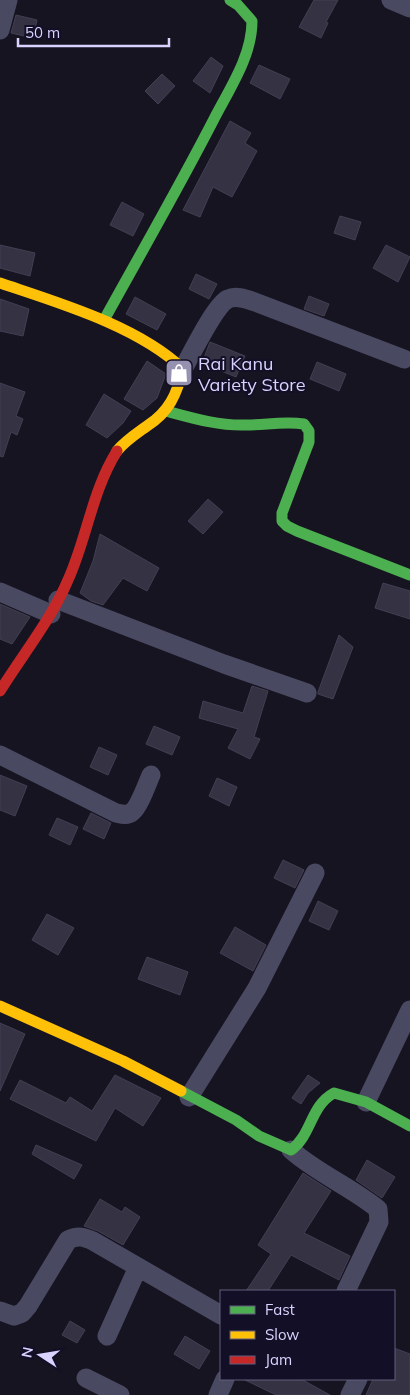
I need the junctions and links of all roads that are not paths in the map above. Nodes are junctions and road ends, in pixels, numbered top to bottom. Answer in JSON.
{"nodes":[{"id":1,"x":8,"y":0,"type":"edge"},
{"id":2,"x":230,"y":0,"type":"edge"},
{"id":3,"x":391,"y":0,"type":"edge"},
{"id":4,"x":410,"y":8,"type":"edge"},
{"id":5,"x":0,"y":30,"type":"edge"},
{"id":6,"x":0,"y":284,"type":"edge"},
{"id":7,"x":104,"y":320,"type":"junction"},
{"id":8,"x":404,"y":359,"type":"dead end"},
{"id":9,"x":184,"y":369,"type":"junction"},
{"id":10,"x":166,"y":411,"type":"junction"},
{"id":11,"x":410,"y":574,"type":"edge"},
{"id":12,"x":0,"y":592,"type":"edge"},
{"id":13,"x":54,"y":607,"type":"junction"},
{"id":14,"x":0,"y":691,"type":"edge"},
{"id":15,"x":307,"y":693,"type":"dead end"},
{"id":16,"x":0,"y":755,"type":"edge"},
{"id":17,"x":151,"y":775,"type":"dead end"},
{"id":18,"x":315,"y":873,"type":"dead end"},
{"id":19,"x":0,"y":1006,"type":"edge"},
{"id":20,"x":410,"y":1010,"type":"edge"},
{"id":21,"x":188,"y":1097,"type":"junction"},
{"id":22,"x":366,"y":1102,"type":"junction"},
{"id":23,"x":410,"y":1126,"type":"edge"},
{"id":24,"x":291,"y":1150,"type":"junction"},
{"id":25,"x":138,"y":1267,"type":"junction"},
{"id":26,"x":346,"y":1290,"type":"edge"},
{"id":27,"x":0,"y":1311,"type":"edge"},
{"id":28,"x":220,"y":1314,"type":"edge"},
{"id":29,"x":107,"y":1336,"type":"dead end"},
{"id":30,"x":86,"y":1378,"type":"dead end"},
{"id":31,"x":225,"y":1380,"type":"edge"},
{"id":32,"x":358,"y":1380,"type":"edge"},
{"id":33,"x":120,"y":1395,"type":"edge"},
{"id":34,"x":218,"y":1395,"type":"edge"},
{"id":35,"x":350,"y":1395,"type":"edge"}],
"edges":[{"from":1,"to":5,"type":"street"},
{"from":2,"to":7,"type":"street"},
{"from":3,"to":4,"type":"street"},
{"from":6,"to":7,"type":"street"},
{"from":7,"to":9,"type":"street"},
{"from":8,"to":9,"type":"street"},
{"from":9,"to":10,"type":"street"},
{"from":10,"to":11,"type":"street"},
{"from":10,"to":13,"type":"street"},
{"from":12,"to":13,"type":"street"},
{"from":13,"to":14,"type":"street"},
{"from":13,"to":15,"type":"street"},
{"from":16,"to":17,"type":"street"},
{"from":18,"to":21,"type":"street"},
{"from":19,"to":21,"type":"street"},
{"from":20,"to":22,"type":"street"},
{"from":21,"to":24,"type":"street"},
{"from":22,"to":23,"type":"street"},
{"from":22,"to":24,"type":"street"},
{"from":24,"to":26,"type":"street"},
{"from":25,"to":27,"type":"street"},
{"from":25,"to":28,"type":"street"},
{"from":25,"to":29,"type":"street"},
{"from":30,"to":33,"type":"street"},
{"from":31,"to":34,"type":"street"},
{"from":32,"to":35,"type":"street"}]}
